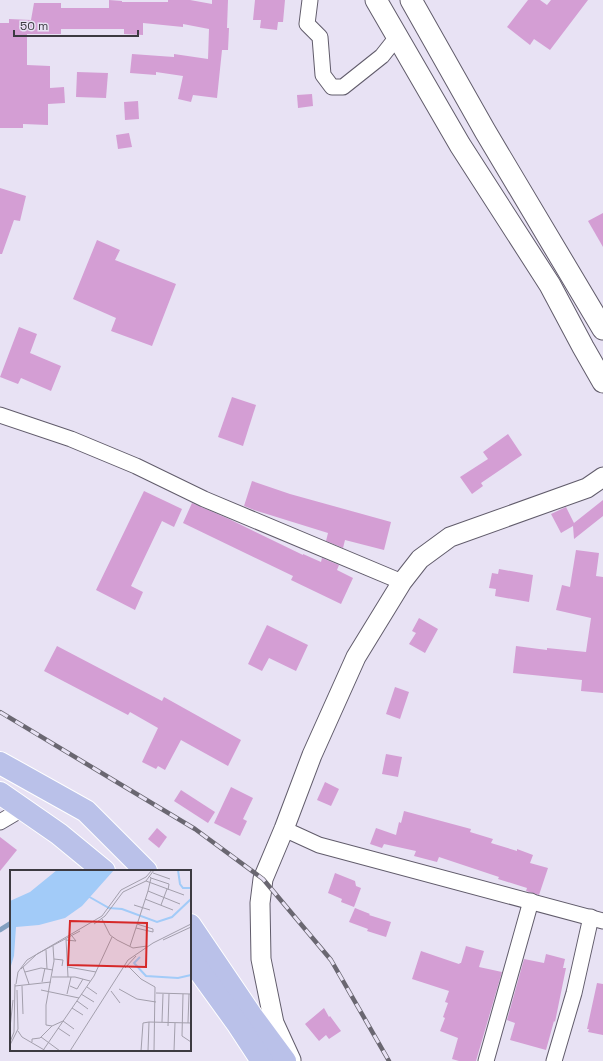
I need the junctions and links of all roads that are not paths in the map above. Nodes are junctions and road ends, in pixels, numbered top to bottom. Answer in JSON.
{"nodes":[{"id":1,"x":310,"y":0,"type":"edge"},
{"id":2,"x":376,"y":0,"type":"edge"},
{"id":3,"x":411,"y":0,"type":"edge"},
{"id":4,"x":397,"y":37,"type":"junction"},
{"id":5,"x":603,"y":330,"type":"edge"},
{"id":6,"x":603,"y":382,"type":"edge"},
{"id":7,"x":0,"y":415,"type":"edge"},
{"id":8,"x":603,"y":477,"type":"edge"},
{"id":9,"x":402,"y":582,"type":"junction"},
{"id":10,"x":0,"y":763,"type":"edge"},
{"id":11,"x":0,"y":793,"type":"edge"},
{"id":12,"x":22,"y":809,"type":"junction"},
{"id":13,"x":0,"y":822,"type":"edge"},
{"id":14,"x":284,"y":829,"type":"junction"},
{"id":15,"x":103,"y":870,"type":"edge"},
{"id":16,"x":145,"y":870,"type":"edge"},
{"id":17,"x":531,"y":901,"type":"junction"},
{"id":18,"x":597,"y":919,"type":"edge"},
{"id":19,"x":191,"y":926,"type":"edge"},
{"id":20,"x":191,"y":959,"type":"edge"},
{"id":21,"x":262,"y":1061,"type":"edge"},
{"id":22,"x":285,"y":1061,"type":"edge"},
{"id":23,"x":292,"y":1061,"type":"edge"},
{"id":24,"x":486,"y":1061,"type":"edge"},
{"id":25,"x":554,"y":1061,"type":"edge"}],
"edges":[{"from":1,"to":4,"type":"street"},
{"from":2,"to":4,"type":"main road"},
{"from":3,"to":5,"type":"main road"},
{"from":4,"to":6,"type":"main road"},
{"from":7,"to":9,"type":"street"},
{"from":8,"to":9,"type":"street"},
{"from":9,"to":14,"type":"street"},
{"from":10,"to":16,"type":"main road"},
{"from":11,"to":12,"type":"main road"},
{"from":12,"to":13,"type":"street"},
{"from":12,"to":15,"type":"main road"},
{"from":14,"to":17,"type":"street"},
{"from":14,"to":23,"type":"street"},
{"from":17,"to":18,"type":"street"},
{"from":17,"to":24,"type":"street"},
{"from":18,"to":25,"type":"street"},
{"from":19,"to":22,"type":"main road"},
{"from":20,"to":21,"type":"main road"}]}
